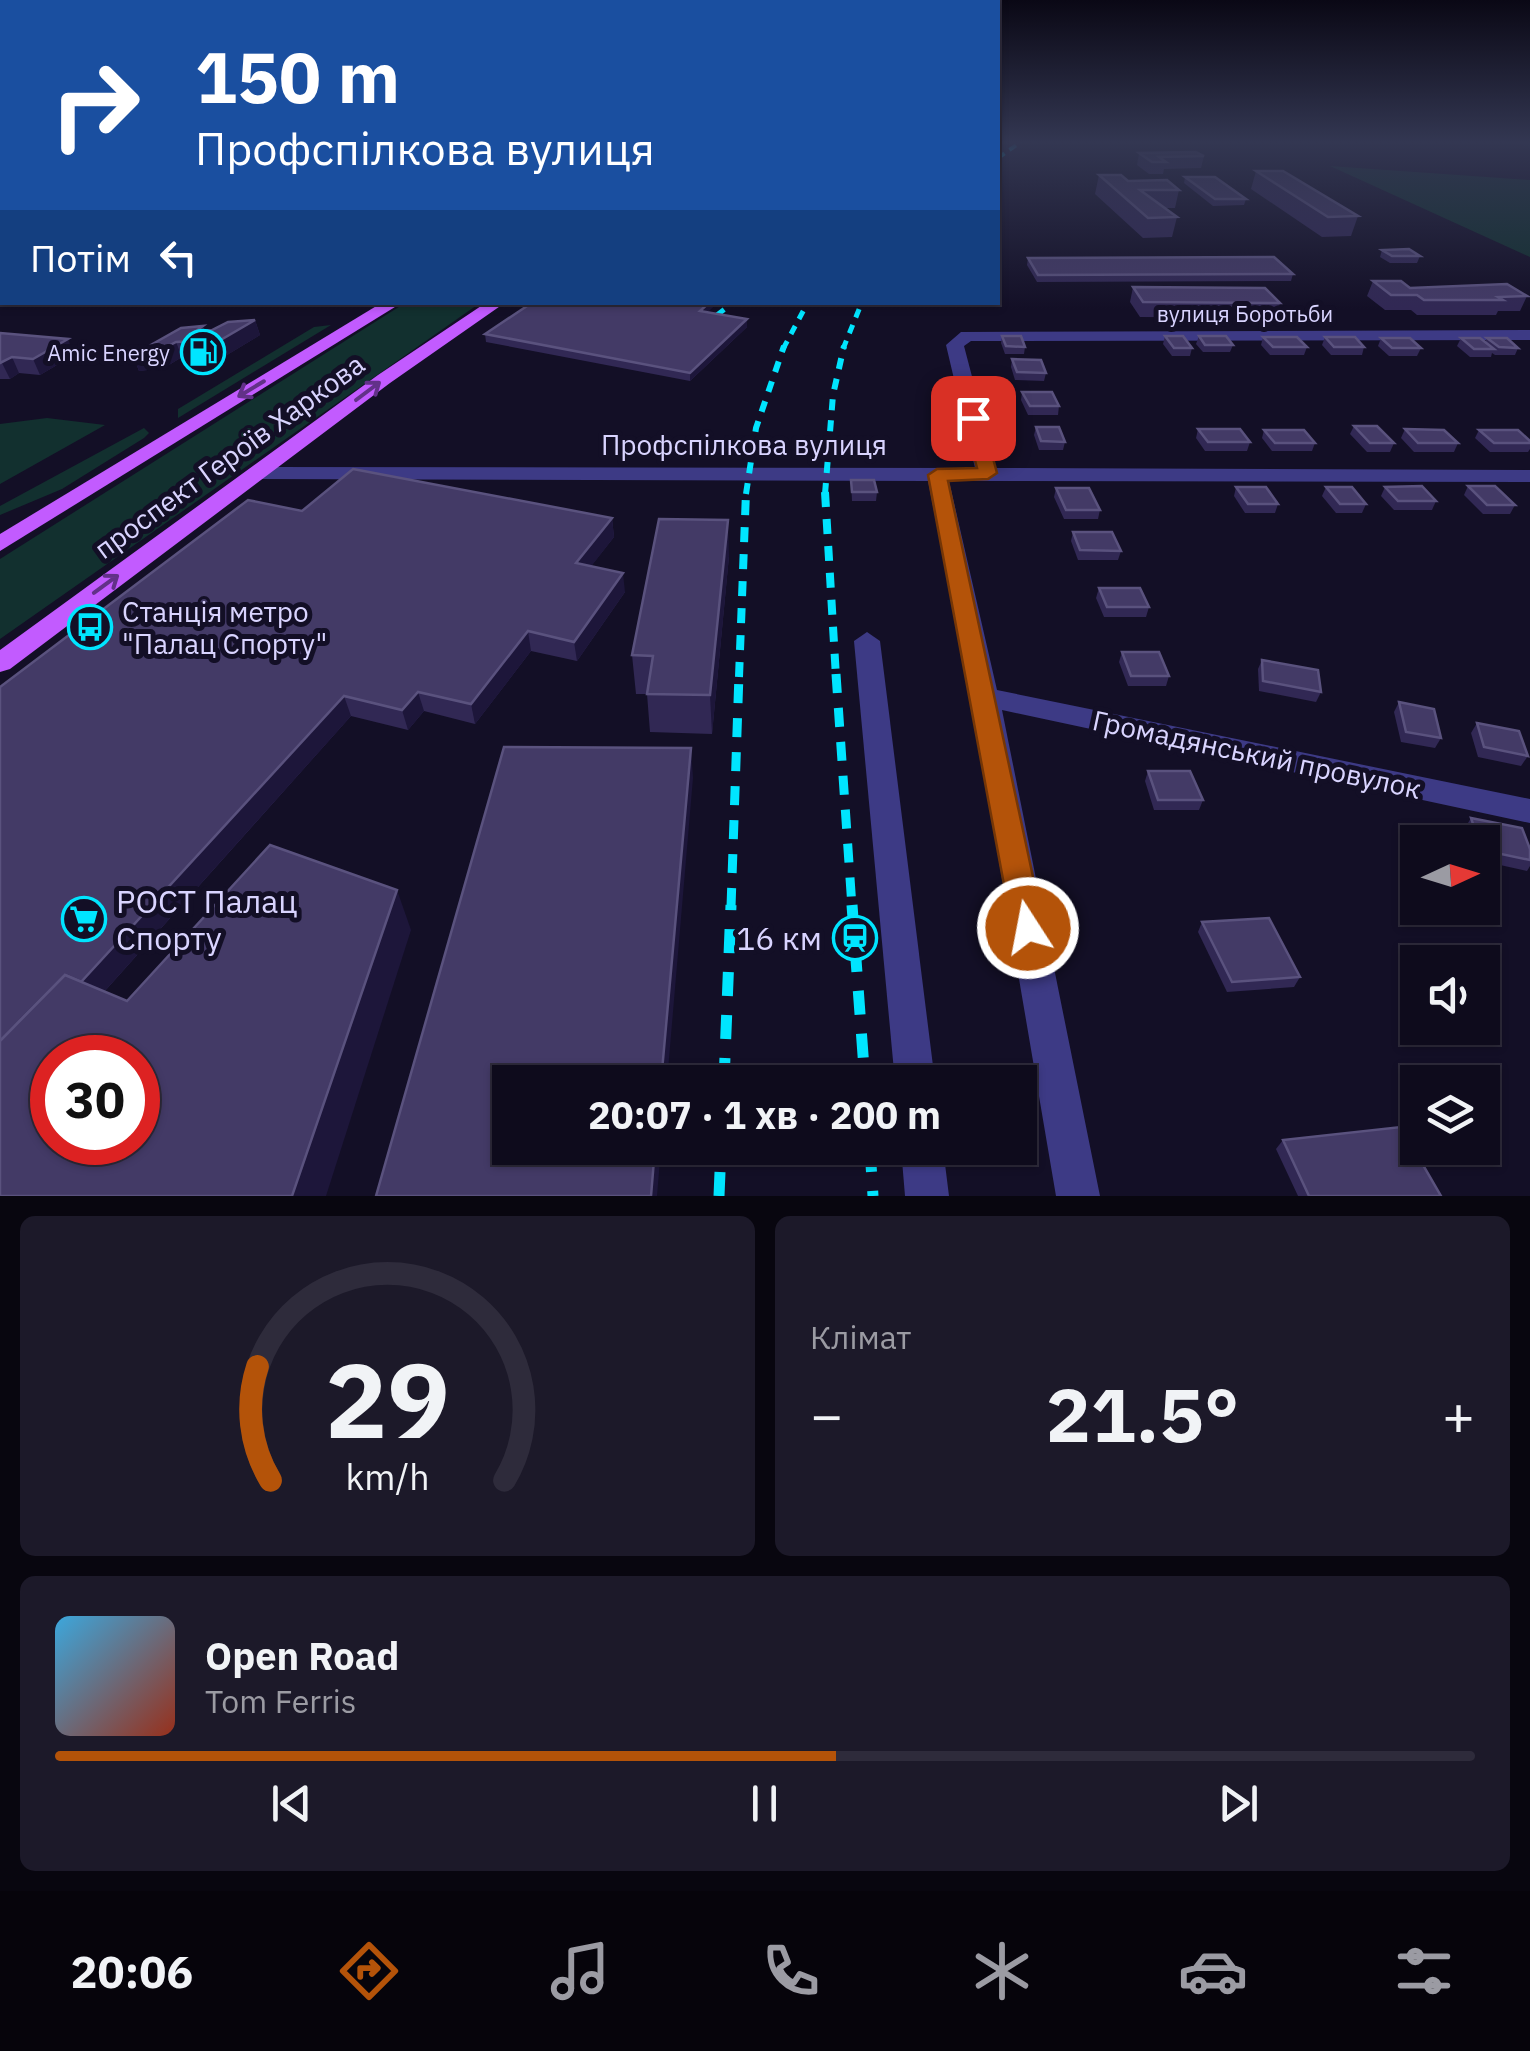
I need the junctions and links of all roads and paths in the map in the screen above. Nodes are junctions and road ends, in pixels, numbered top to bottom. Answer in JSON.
{"nodes":[{"id":1,"x":389,"y":305,"type":"edge"},
{"id":2,"x":493,"y":305,"type":"edge"},
{"id":3,"x":1530,"y":335,"type":"edge"},
{"id":4,"x":258,"y":473,"type":"junction"},
{"id":5,"x":988,"y":473,"type":"junction"},
{"id":6,"x":937,"y":475,"type":"junction"},
{"id":7,"x":1530,"y":476,"type":"edge"},
{"id":8,"x":0,"y":544,"type":"edge"},
{"id":9,"x":867,"y":641,"type":"dead end"},
{"id":10,"x":0,"y":663,"type":"edge"},
{"id":11,"x":984,"y":697,"type":"junction"},
{"id":12,"x":1530,"y":811,"type":"edge"},
{"id":13,"x":913,"y":1065,"type":"edge"},
{"id":14,"x":924,"y":1165,"type":"edge"},
{"id":15,"x":927,"y":1196,"type":"edge"},
{"id":16,"x":1078,"y":1196,"type":"edge"}],
"edges":[{"from":1,"to":8,"type":"main road","name":"проспект Героїв Харкова","one_way":true},
{"from":4,"to":2,"type":"main road","name":"проспект Героїв Харкова","one_way":true},
{"from":3,"to":5,"type":"street","name":"вулиця Боротьби"},
{"from":4,"to":6,"type":"street","name":"Профспілкова вулиця"},
{"from":10,"to":4,"type":"main road","name":"проспект Героїв Харкова","one_way":true},
{"from":5,"to":6,"type":"street","name":"Профспілкова вулиця"},
{"from":5,"to":7,"type":"street","name":"Профспілкова вулиця"},
{"from":6,"to":11,"type":"street"},
{"from":9,"to":13,"type":"street"},
{"from":11,"to":12,"type":"street","name":"Громадянський провулок"},
{"from":11,"to":16,"type":"street"},
{"from":14,"to":15,"type":"street"}]}
